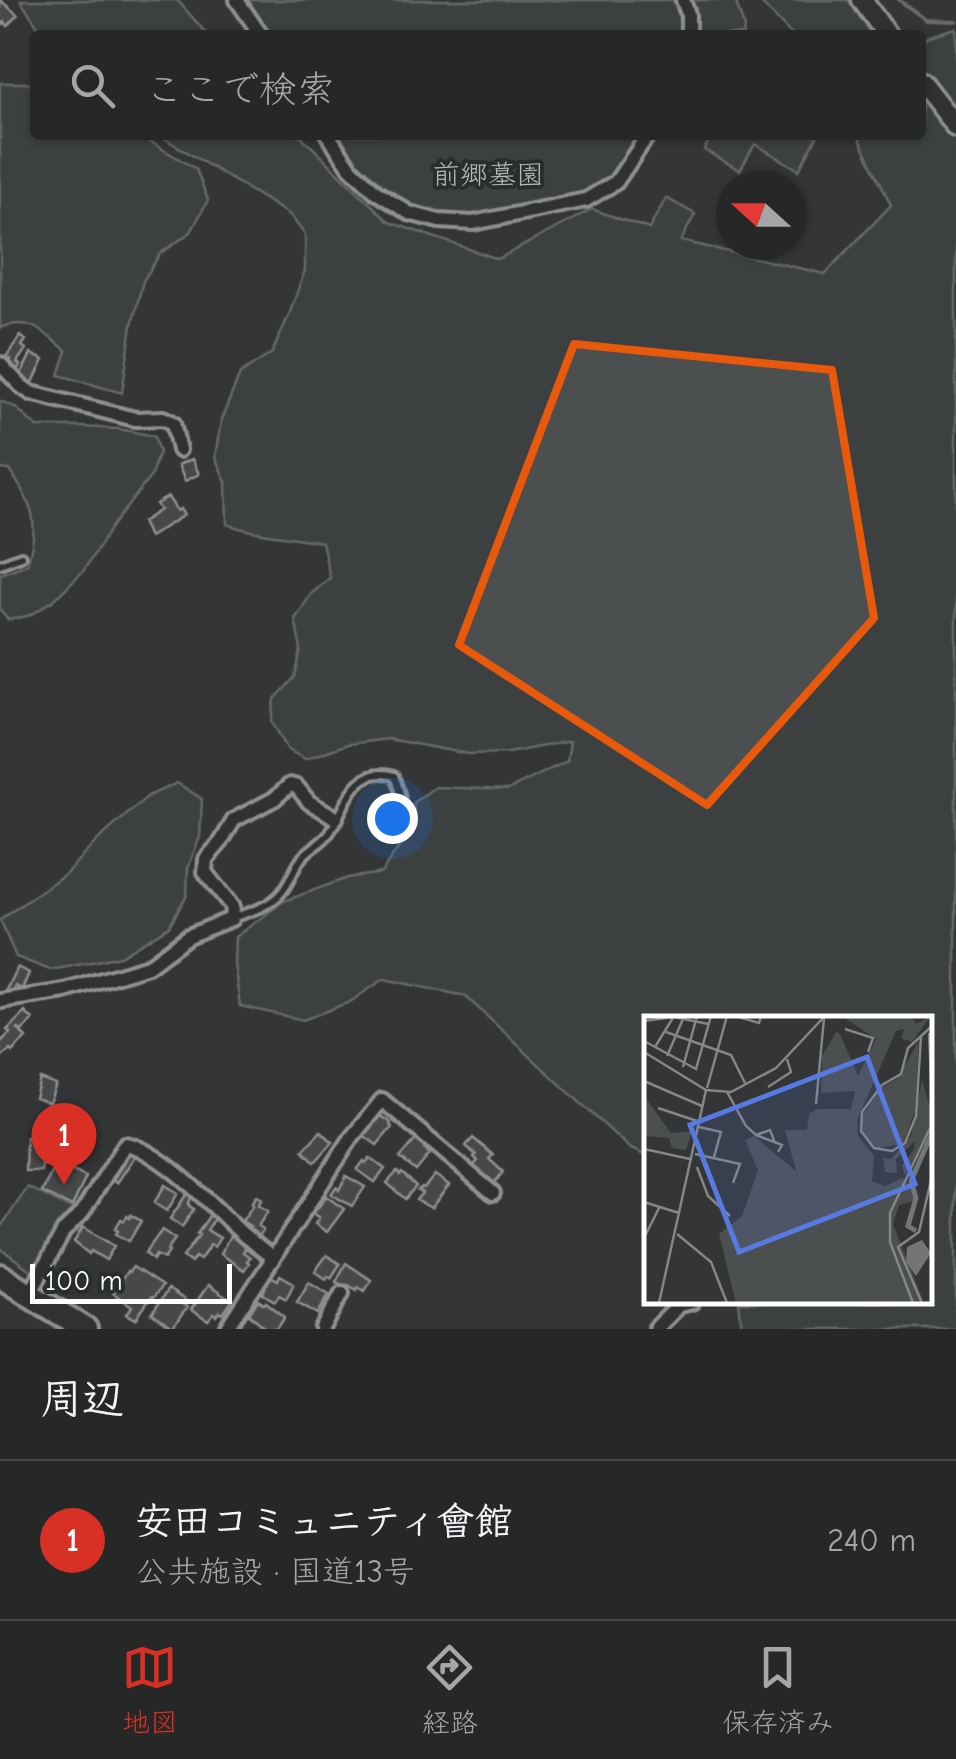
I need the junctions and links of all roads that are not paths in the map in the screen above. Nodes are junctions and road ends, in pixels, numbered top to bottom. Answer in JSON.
{"nodes":[{"id":1,"x":237,"y":0,"type":"edge"},
{"id":2,"x":683,"y":0,"type":"edge"},
{"id":3,"x":862,"y":0,"type":"edge"},
{"id":4,"x":258,"y":30,"type":"edge"},
{"id":5,"x":688,"y":30,"type":"edge"},
{"id":6,"x":883,"y":30,"type":"edge"},
{"id":7,"x":926,"y":88,"type":"edge"},
{"id":8,"x":956,"y":127,"type":"edge"},
{"id":9,"x":331,"y":140,"type":"edge"},
{"id":10,"x":645,"y":140,"type":"edge"},
{"id":11,"x":0,"y":364,"type":"edge"},
{"id":12,"x":179,"y":450,"type":"dead end"},
{"id":13,"x":21,"y":556,"type":"dead end"},
{"id":14,"x":0,"y":564,"type":"edge"},
{"id":15,"x":336,"y":818,"type":"junction"},
{"id":16,"x":399,"y":824,"type":"dead end"},
{"id":17,"x":231,"y":918,"type":"junction"},
{"id":18,"x":0,"y":1000,"type":"edge"},
{"id":19,"x":492,"y":1194,"type":"dead end"},
{"id":20,"x":273,"y":1258,"type":"junction"},
{"id":21,"x":0,"y":1276,"type":"edge"},
{"id":22,"x":29,"y":1294,"type":"junction"},
{"id":23,"x":342,"y":1294,"type":"dead end"},
{"id":24,"x":679,"y":1304,"type":"edge"},
{"id":25,"x":85,"y":1329,"type":"edge"},
{"id":26,"x":228,"y":1329,"type":"edge"},
{"id":27,"x":323,"y":1329,"type":"edge"},
{"id":28,"x":655,"y":1329,"type":"edge"}],
"edges":[{"from":1,"to":4,"type":"street"},
{"from":2,"to":5,"type":"street"},
{"from":3,"to":6,"type":"street"},
{"from":7,"to":8,"type":"street"},
{"from":9,"to":10,"type":"street"},
{"from":11,"to":12,"type":"street"},
{"from":13,"to":14,"type":"lane"},
{"from":15,"to":16,"type":"lane"},
{"from":15,"to":17,"type":"lane"},
{"from":15,"to":17,"type":"street"},
{"from":17,"to":18,"type":"street"},
{"from":19,"to":20,"type":"street"},
{"from":20,"to":22,"type":"street"},
{"from":20,"to":26,"type":"street"},
{"from":21,"to":22,"type":"highway"},
{"from":22,"to":25,"type":"highway"},
{"from":23,"to":27,"type":"street"},
{"from":24,"to":28,"type":"street"}]}
